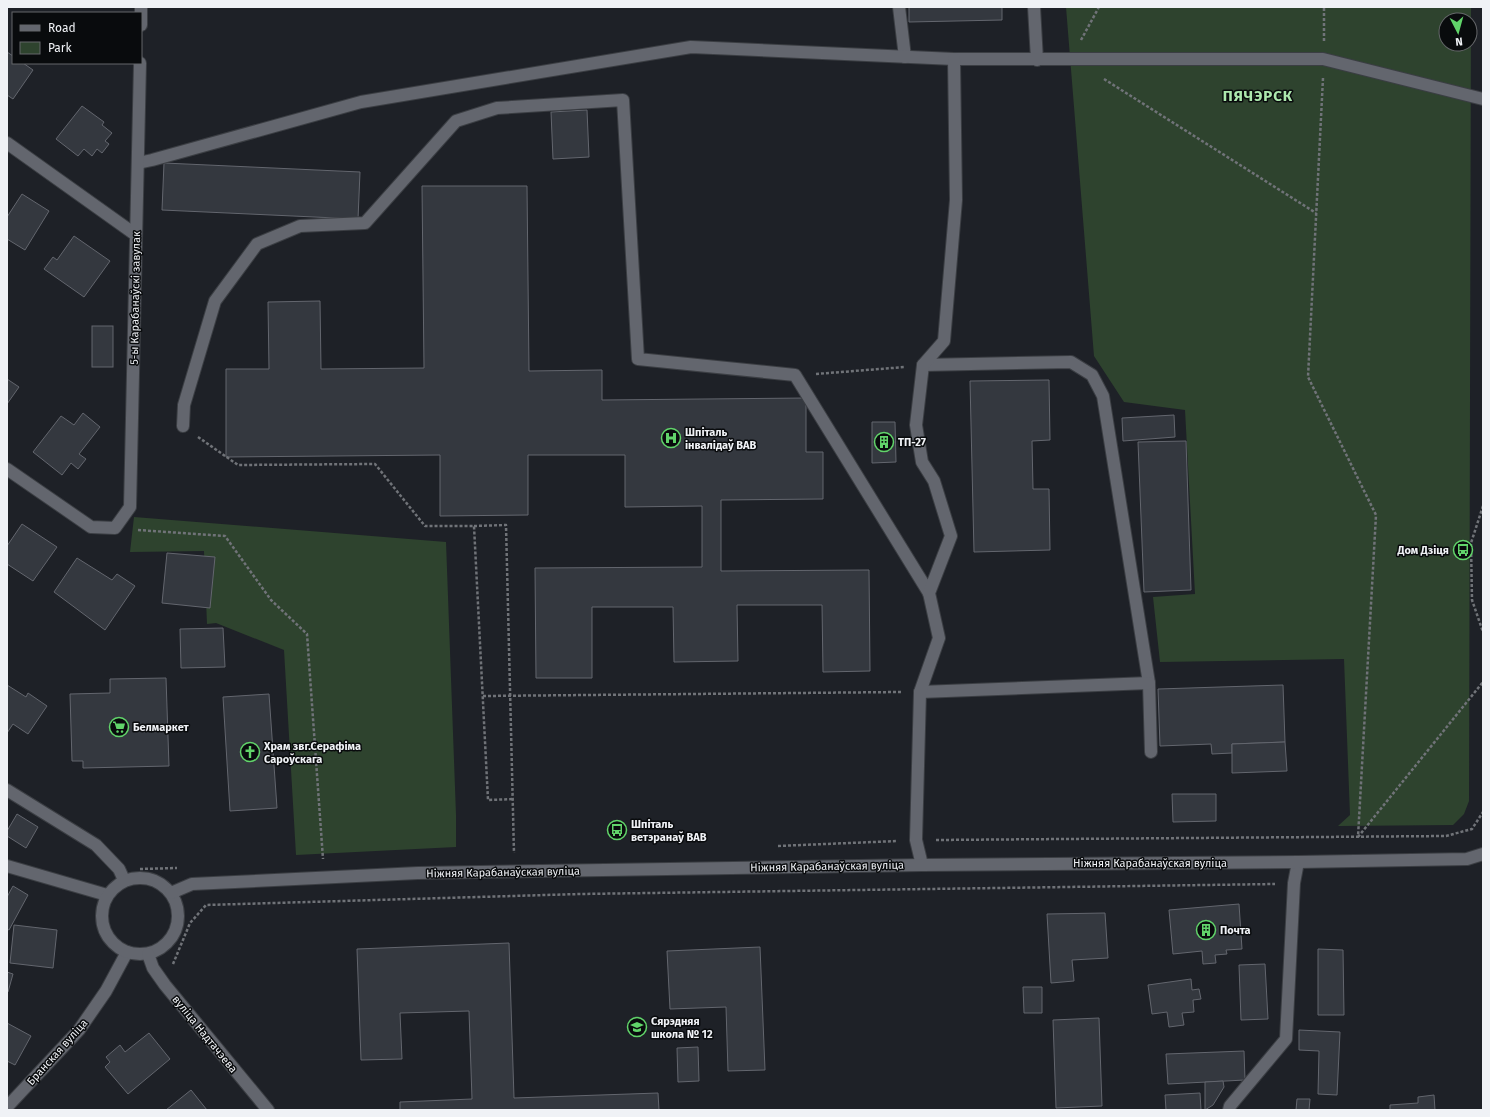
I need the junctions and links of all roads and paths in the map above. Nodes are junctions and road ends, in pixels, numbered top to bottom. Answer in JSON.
{"nodes":[{"id":1,"x":899,"y":7,"type":"edge"},
{"id":2,"x":1034,"y":7,"type":"edge"},
{"id":3,"x":1099,"y":7,"type":"edge"},
{"id":4,"x":1324,"y":7,"type":"edge"},
{"id":5,"x":905,"y":57,"type":"junction"},
{"id":6,"x":954,"y":59,"type":"junction"},
{"id":7,"x":1072,"y":59,"type":"junction"},
{"id":8,"x":1323,"y":59,"type":"junction"},
{"id":9,"x":1037,"y":60,"type":"junction"},
{"id":10,"x":140,"y":64,"type":"edge"},
{"id":11,"x":1098,"y":75,"type":"dead end"},
{"id":12,"x":1483,"y":98,"type":"edge"},
{"id":13,"x":7,"y":143,"type":"edge"},
{"id":14,"x":138,"y":163,"type":"junction"},
{"id":15,"x":1316,"y":213,"type":"junction"},
{"id":16,"x":136,"y":235,"type":"junction"},
{"id":17,"x":923,"y":365,"type":"junction"},
{"id":18,"x":795,"y":375,"type":"junction"},
{"id":19,"x":183,"y":426,"type":"joint"},
{"id":20,"x":7,"y":469,"type":"edge"},
{"id":21,"x":1483,"y":506,"type":"edge"},
{"id":22,"x":474,"y":526,"type":"junction"},
{"id":23,"x":115,"y":528,"type":"junction"},
{"id":24,"x":930,"y":593,"type":"junction"},
{"id":25,"x":1483,"y":632,"type":"edge"},
{"id":26,"x":1149,"y":682,"type":"junction"},
{"id":27,"x":1483,"y":682,"type":"edge"},
{"id":28,"x":920,"y":692,"type":"junction"},
{"id":29,"x":483,"y":696,"type":"junction"},
{"id":30,"x":511,"y":696,"type":"junction"},
{"id":31,"x":1152,"y":752,"type":"dead end"},
{"id":32,"x":7,"y":790,"type":"edge"},
{"id":33,"x":514,"y":800,"type":"junction"},
{"id":34,"x":1483,"y":854,"type":"edge"},
{"id":35,"x":514,"y":858,"type":"dead end"},
{"id":36,"x":1298,"y":862,"type":"junction"},
{"id":37,"x":922,"y":865,"type":"junction"},
{"id":38,"x":7,"y":866,"type":"edge"},
{"id":39,"x":323,"y":866,"type":"dead end"},
{"id":40,"x":124,"y":880,"type":"junction"},
{"id":41,"x":1294,"y":883,"type":"junction"},
{"id":42,"x":172,"y":893,"type":"junction"},
{"id":43,"x":107,"y":895,"type":"junction"},
{"id":44,"x":127,"y":952,"type":"junction"},
{"id":45,"x":148,"y":954,"type":"junction"},
{"id":46,"x":165,"y":985,"type":"junction"},
{"id":47,"x":7,"y":1107,"type":"edge"},
{"id":48,"x":268,"y":1110,"type":"edge"},
{"id":49,"x":1229,"y":1110,"type":"edge"}],
"edges":[{"from":1,"to":5,"type":"main road"},
{"from":2,"to":9,"type":"main road"},
{"from":3,"to":7,"type":"path"},
{"from":4,"to":8,"type":"path"},
{"from":5,"to":6,"type":"main road"},
{"from":5,"to":14,"type":"main road"},
{"from":6,"to":9,"type":"main road"},
{"from":6,"to":17,"type":"main road"},
{"from":7,"to":8,"type":"main road"},
{"from":7,"to":9,"type":"main road"},
{"from":8,"to":12,"type":"main road"},
{"from":8,"to":15,"type":"path"},
{"from":10,"to":14,"type":"main road","name":"5-ы Карабанаўскі завулак"},
{"from":11,"to":15,"type":"path"},
{"from":13,"to":16,"type":"main road"},
{"from":14,"to":16,"type":"main road","name":"5-ы Карабанаўскі завулак"},
{"from":15,"to":27,"type":"path"},
{"from":16,"to":23,"type":"main road","name":"5-ы Карабанаўскі завулак"},
{"from":17,"to":18,"type":"path"},
{"from":17,"to":24,"type":"main road"},
{"from":17,"to":26,"type":"main road"},
{"from":18,"to":19,"type":"main road"},
{"from":18,"to":24,"type":"main road"},
{"from":19,"to":22,"type":"path"},
{"from":20,"to":23,"type":"main road"},
{"from":21,"to":25,"type":"path"},
{"from":22,"to":29,"type":"path"},
{"from":22,"to":30,"type":"path"},
{"from":23,"to":39,"type":"path"},
{"from":24,"to":28,"type":"main road"},
{"from":26,"to":28,"type":"main road"},
{"from":26,"to":31,"type":"main road"},
{"from":28,"to":30,"type":"path"},
{"from":28,"to":37,"type":"main road"},
{"from":29,"to":30,"type":"path"},
{"from":29,"to":33,"type":"path"},
{"from":30,"to":33,"type":"path"},
{"from":32,"to":40,"type":"main road"},
{"from":33,"to":35,"type":"path"},
{"from":34,"to":36,"type":"main road","name":"Ніжняя Карабанаўская вуліца"},
{"from":36,"to":37,"type":"main road","name":"Ніжняя Карабанаўская вуліца"},
{"from":36,"to":41,"type":"main road"},
{"from":37,"to":42,"type":"main road","name":"Ніжняя Карабанаўская вуліца"},
{"from":38,"to":43,"type":"main road"},
{"from":40,"to":42,"type":"main road"},
{"from":40,"to":43,"type":"main road"},
{"from":41,"to":46,"type":"path"},
{"from":41,"to":49,"type":"main road"},
{"from":42,"to":45,"type":"main road"},
{"from":43,"to":44,"type":"main road"},
{"from":44,"to":45,"type":"main road"},
{"from":44,"to":47,"type":"main road","name":"Бранская вуліца"},
{"from":45,"to":46,"type":"main road","name":"вуліца Надтачэева"},
{"from":46,"to":48,"type":"main road","name":"вуліца Надтачэева"}]}
